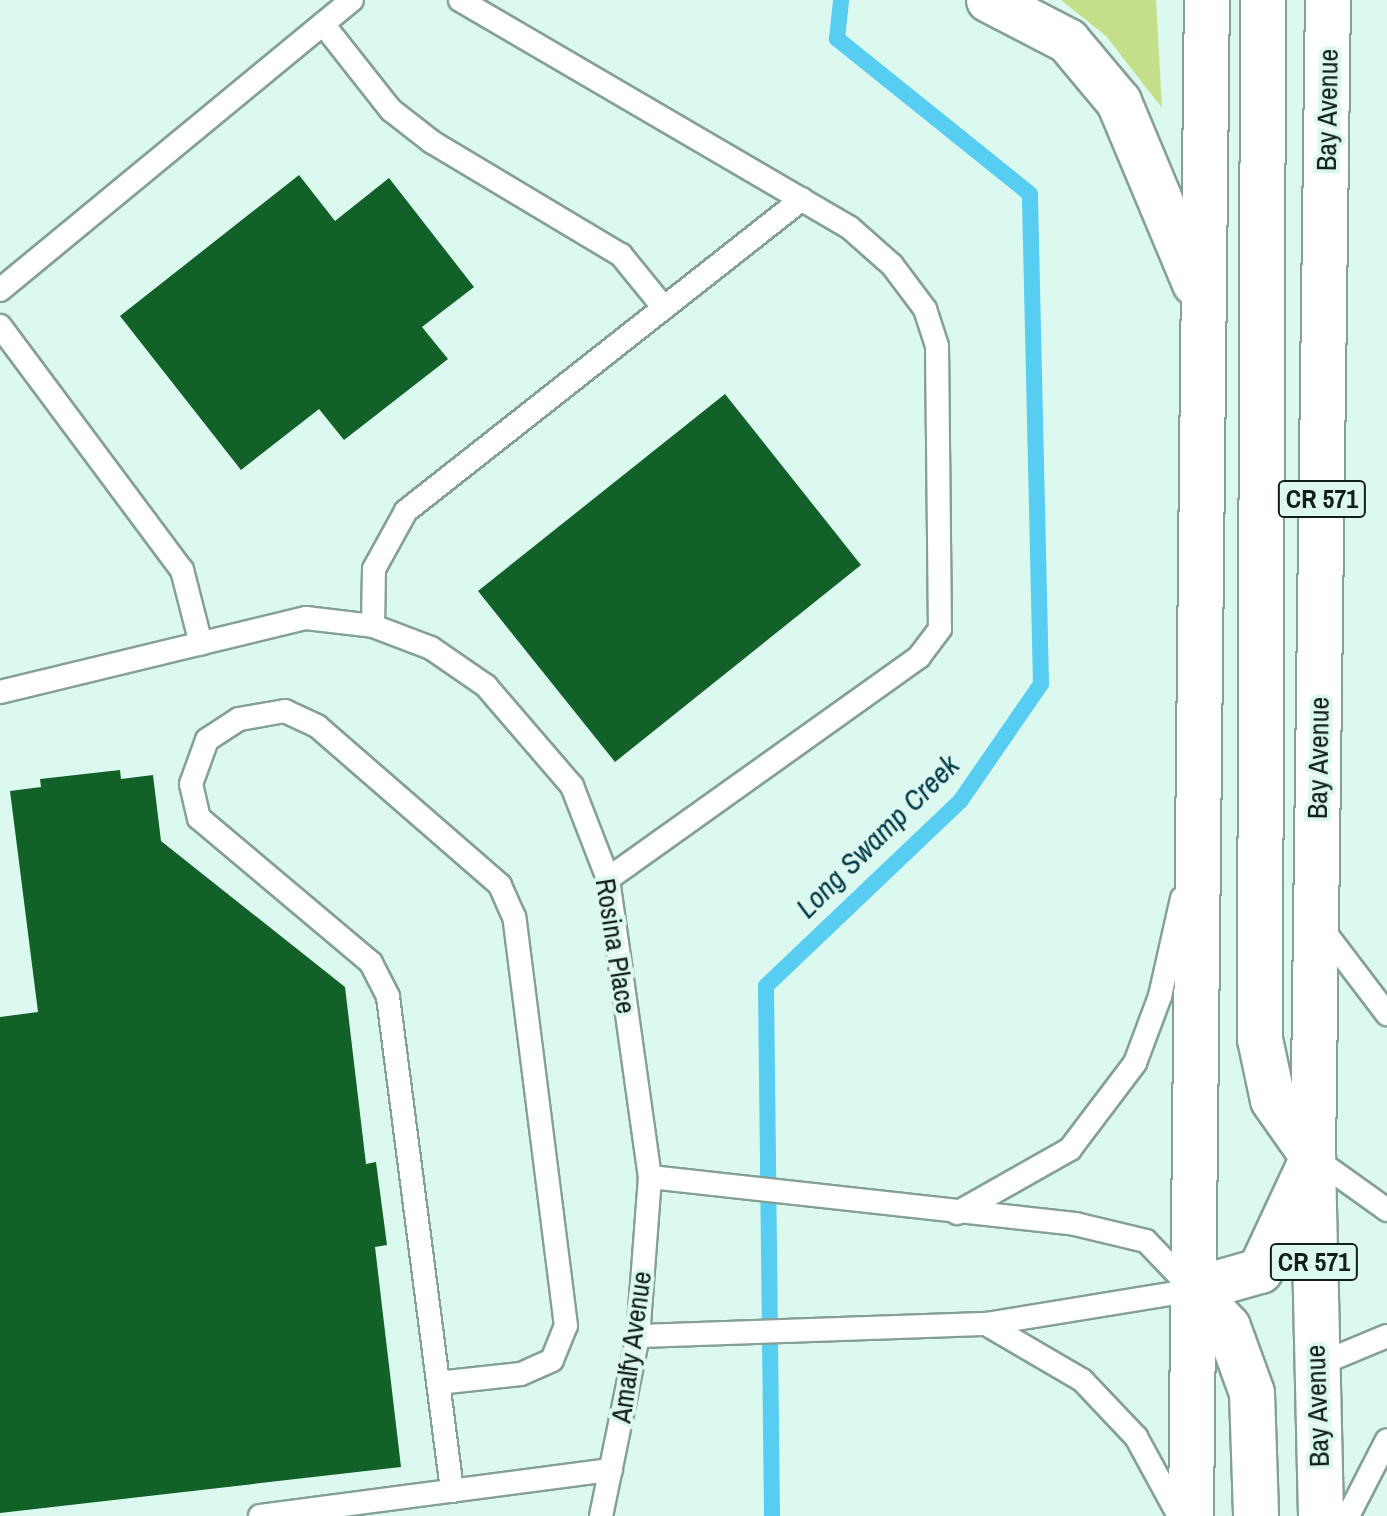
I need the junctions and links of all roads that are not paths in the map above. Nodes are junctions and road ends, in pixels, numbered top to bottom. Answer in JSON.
{"nodes":[{"id":1,"x":352,"y":0,"type":"edge"},
{"id":2,"x":460,"y":0,"type":"edge"},
{"id":3,"x":989,"y":0,"type":"edge"},
{"id":4,"x":1207,"y":0,"type":"edge"},
{"id":5,"x":1263,"y":0,"type":"edge"},
{"id":6,"x":1328,"y":0,"type":"edge"},
{"id":7,"x":1357,"y":0,"type":"edge"},
{"id":8,"x":323,"y":24,"type":"junction"},
{"id":9,"x":1327,"y":76,"type":"junction"},
{"id":10,"x":802,"y":199,"type":"junction"},
{"id":11,"x":0,"y":290,"type":"edge"},
{"id":12,"x":1202,"y":301,"type":"junction"},
{"id":13,"x":664,"y":308,"type":"junction"},
{"id":14,"x":0,"y":326,"type":"edge"},
{"id":15,"x":373,"y":626,"type":"junction"},
{"id":16,"x":201,"y":644,"type":"junction"},
{"id":17,"x":0,"y":692,"type":"edge"},
{"id":18,"x":1197,"y":830,"type":"junction"},
{"id":19,"x":608,"y":879,"type":"junction"},
{"id":20,"x":1316,"y":922,"type":"junction"},
{"id":21,"x":1387,"y":1014,"type":"edge"},
{"id":22,"x":1313,"y":1157,"type":"junction"},
{"id":23,"x":650,"y":1177,"type":"junction"},
{"id":24,"x":1387,"y":1210,"type":"edge"},
{"id":25,"x":957,"y":1213,"type":"junction"},
{"id":26,"x":1193,"y":1290,"type":"junction"},
{"id":27,"x":986,"y":1324,"type":"junction"},
{"id":28,"x":638,"y":1336,"type":"junction"},
{"id":29,"x":1387,"y":1336,"type":"edge"},
{"id":30,"x":1315,"y":1366,"type":"junction"},
{"id":31,"x":438,"y":1383,"type":"junction"},
{"id":32,"x":1252,"y":1393,"type":"junction"},
{"id":33,"x":1387,"y":1440,"type":"edge"},
{"id":34,"x":1189,"y":1442,"type":"junction"},
{"id":35,"x":611,"y":1470,"type":"junction"},
{"id":36,"x":452,"y":1491,"type":"junction"},
{"id":37,"x":260,"y":1516,"type":"edge"},
{"id":38,"x":601,"y":1516,"type":"edge"},
{"id":39,"x":1179,"y":1516,"type":"edge"},
{"id":40,"x":1191,"y":1516,"type":"edge"},
{"id":41,"x":1256,"y":1516,"type":"edge"},
{"id":42,"x":1321,"y":1516,"type":"edge"},
{"id":43,"x":1348,"y":1516,"type":"edge"}],
"edges":[{"from":1,"to":8,"type":"lane"},
{"from":2,"to":10,"type":"lane"},
{"from":3,"to":12,"type":"main road"},
{"from":4,"to":12,"type":"main road"},
{"from":5,"to":22,"type":"main road"},
{"from":6,"to":9,"type":"main road","name":"Bay Avenue","number":"CR 571"},
{"from":7,"to":9,"type":"main road"},
{"from":8,"to":11,"type":"lane"},
{"from":8,"to":13,"type":"lane"},
{"from":9,"to":20,"type":"main road","name":"Bay Avenue","number":"CR 571"},
{"from":10,"to":13,"type":"lane"},
{"from":10,"to":19,"type":"lane"},
{"from":12,"to":18,"type":"main road"},
{"from":13,"to":15,"type":"lane"},
{"from":14,"to":16,"type":"lane"},
{"from":15,"to":16,"type":"lane","name":"Rosina Place"},
{"from":15,"to":19,"type":"lane","name":"Rosina Place"},
{"from":16,"to":17,"type":"lane","name":"Rosina Place"},
{"from":18,"to":25,"type":"lane"},
{"from":18,"to":26,"type":"main road"},
{"from":19,"to":23,"type":"lane","name":"Rosina Place"},
{"from":20,"to":21,"type":"lane"},
{"from":20,"to":22,"type":"main road","name":"Bay Avenue","number":"CR 571"},
{"from":22,"to":24,"type":"lane"},
{"from":22,"to":26,"type":"main road"},
{"from":22,"to":30,"type":"main road","name":"Bay Avenue","number":"CR 571"},
{"from":23,"to":25,"type":"lane"},
{"from":23,"to":28,"type":"lane","name":"Amalfy Avenue"},
{"from":25,"to":26,"type":"lane"},
{"from":26,"to":27,"type":"lane"},
{"from":26,"to":32,"type":"main road"},
{"from":26,"to":34,"type":"main road"},
{"from":27,"to":28,"type":"lane"},
{"from":27,"to":39,"type":"lane"},
{"from":28,"to":35,"type":"lane","name":"Amalfy Avenue"},
{"from":29,"to":30,"type":"lane"},
{"from":30,"to":32,"type":"main road"},
{"from":30,"to":42,"type":"main road","name":"Bay Avenue","number":"CR 571"},
{"from":31,"to":31,"type":"lane"},
{"from":31,"to":36,"type":"lane"},
{"from":32,"to":34,"type":"main road"},
{"from":32,"to":41,"type":"main road"},
{"from":33,"to":43,"type":"lane"},
{"from":34,"to":40,"type":"main road"},
{"from":35,"to":36,"type":"lane"},
{"from":35,"to":38,"type":"lane","name":"Amalfy Avenue"},
{"from":36,"to":37,"type":"lane"}]}
